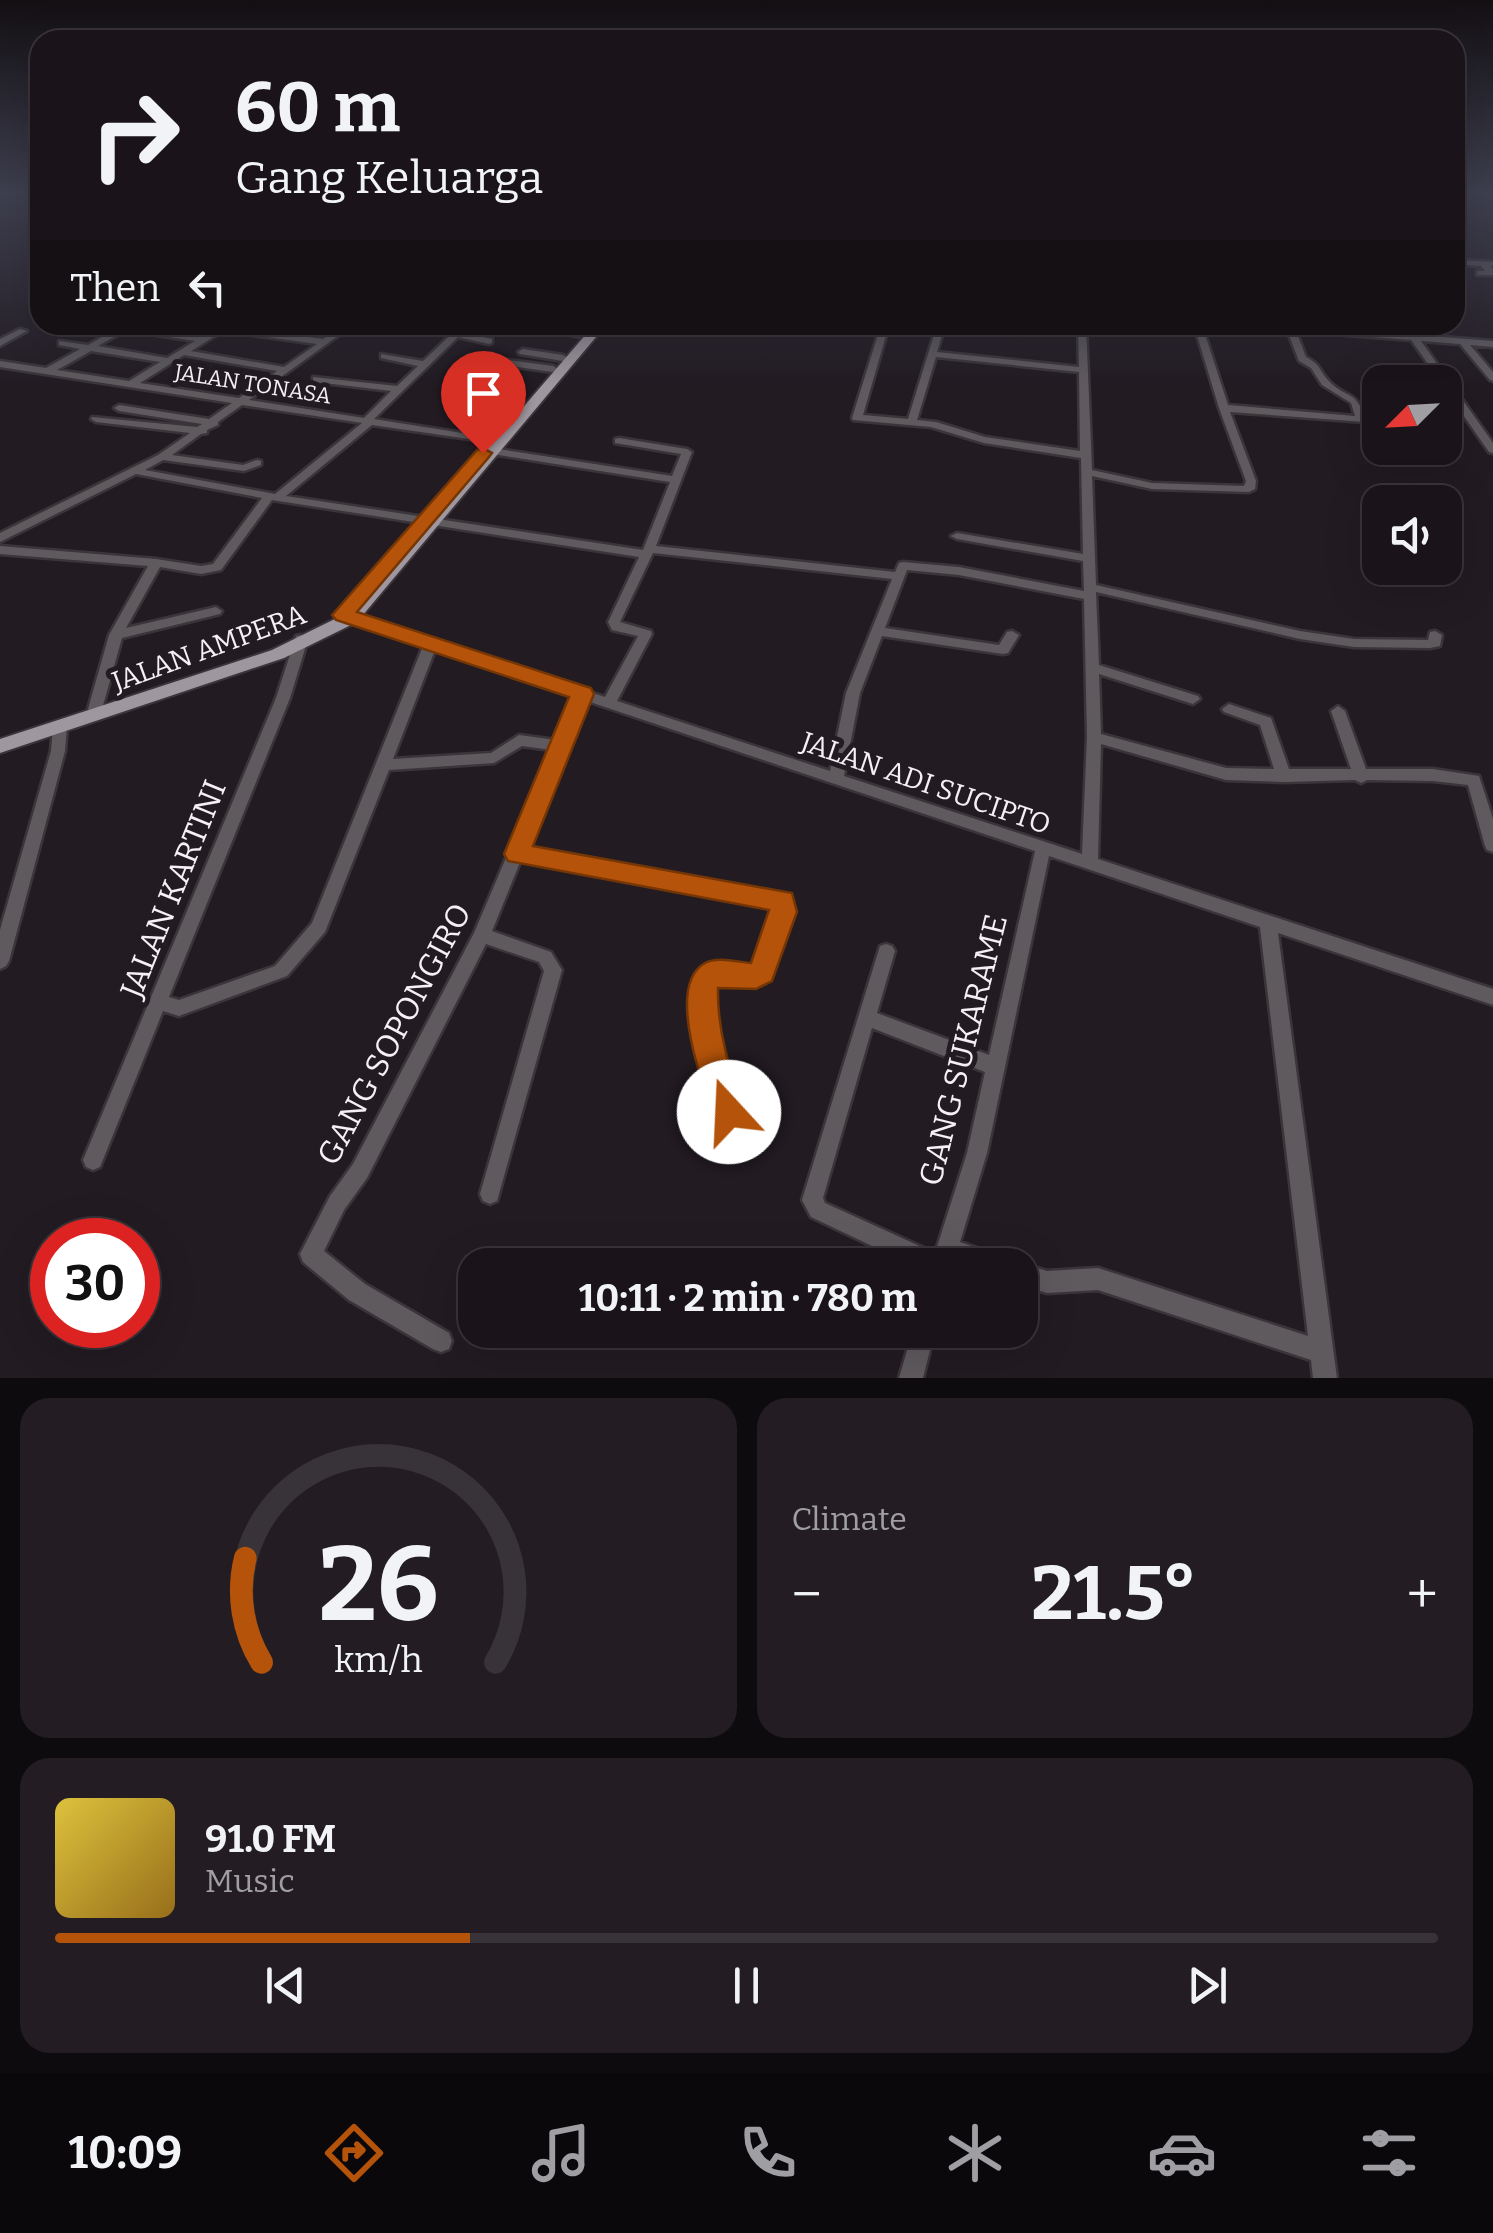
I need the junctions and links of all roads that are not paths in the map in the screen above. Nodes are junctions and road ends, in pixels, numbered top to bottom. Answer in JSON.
{"nodes":[{"id":1,"x":23,"y":331,"type":"dead end"},
{"id":2,"x":112,"y":335,"type":"edge"},
{"id":3,"x":179,"y":335,"type":"edge"},
{"id":4,"x":209,"y":335,"type":"edge"},
{"id":5,"x":281,"y":335,"type":"edge"},
{"id":6,"x":335,"y":335,"type":"edge"},
{"id":7,"x":455,"y":335,"type":"edge"},
{"id":8,"x":461,"y":335,"type":"edge"},
{"id":9,"x":581,"y":335,"type":"edge"},
{"id":10,"x":591,"y":335,"type":"edge"},
{"id":11,"x":882,"y":335,"type":"edge"},
{"id":12,"x":938,"y":335,"type":"edge"},
{"id":13,"x":1082,"y":335,"type":"edge"},
{"id":14,"x":1201,"y":335,"type":"edge"},
{"id":15,"x":1293,"y":335,"type":"edge"},
{"id":16,"x":1376,"y":335,"type":"edge"},
{"id":17,"x":1459,"y":335,"type":"edge"},
{"id":18,"x":1400,"y":337,"type":"joint"},
{"id":19,"x":1414,"y":338,"type":"junction"},
{"id":20,"x":202,"y":339,"type":"junction"},
{"id":21,"x":489,"y":341,"type":"dead end"},
{"id":22,"x":325,"y":342,"type":"junction"},
{"id":23,"x":1464,"y":342,"type":"junction"},
{"id":24,"x":0,"y":343,"type":"edge"},
{"id":25,"x":62,"y":344,"type":"dead end"},
{"id":26,"x":1493,"y":344,"type":"edge"},
{"id":27,"x":90,"y":348,"type":"junction"},
{"id":28,"x":181,"y":352,"type":"junction"},
{"id":29,"x":523,"y":352,"type":"dead end"},
{"id":30,"x":932,"y":354,"type":"junction"},
{"id":31,"x":384,"y":356,"type":"dead end"},
{"id":32,"x":470,"y":358,"type":"dead end"},
{"id":33,"x":168,"y":361,"type":"junction"},
{"id":34,"x":558,"y":363,"type":"junction"},
{"id":35,"x":0,"y":364,"type":"edge"},
{"id":36,"x":423,"y":364,"type":"junction"},
{"id":37,"x":286,"y":370,"type":"junction"},
{"id":38,"x":1084,"y":370,"type":"junction"},
{"id":39,"x":50,"y":371,"type":"junction"},
{"id":40,"x":1493,"y":378,"type":"edge"},
{"id":41,"x":316,"y":379,"type":"dead end"},
{"id":42,"x":130,"y":384,"type":"junction"},
{"id":43,"x":396,"y":390,"type":"junction"},
{"id":44,"x":238,"y":404,"type":"junction"},
{"id":45,"x":119,"y":408,"type":"dead end"},
{"id":46,"x":1224,"y":408,"type":"junction"},
{"id":47,"x":96,"y":419,"type":"dead end"},
{"id":48,"x":912,"y":421,"type":"junction"},
{"id":49,"x":368,"y":422,"type":"junction"},
{"id":50,"x":214,"y":423,"type":"junction"},
{"id":51,"x":202,"y":431,"type":"junction"},
{"id":52,"x":620,"y":441,"type":"dead end"},
{"id":53,"x":493,"y":446,"type":"junction"},
{"id":54,"x":1493,"y":450,"type":"edge"},
{"id":55,"x":1085,"y":456,"type":"junction"},
{"id":56,"x":162,"y":457,"type":"junction"},
{"id":57,"x":257,"y":463,"type":"dead end"},
{"id":58,"x":136,"y":470,"type":"junction"},
{"id":59,"x":1086,"y":472,"type":"junction"},
{"id":60,"x":677,"y":480,"type":"junction"},
{"id":61,"x":272,"y":498,"type":"junction"},
{"id":62,"x":432,"y":520,"type":"junction"},
{"id":63,"x":957,"y":536,"type":"dead end"},
{"id":64,"x":0,"y":538,"type":"edge"},
{"id":65,"x":0,"y":550,"type":"edge"},
{"id":66,"x":647,"y":552,"type":"junction"},
{"id":67,"x":1087,"y":558,"type":"junction"},
{"id":68,"x":156,"y":563,"type":"junction"},
{"id":69,"x":897,"y":576,"type":"junction"},
{"id":70,"x":1088,"y":592,"type":"junction"},
{"id":71,"x":216,"y":611,"type":"dead end"},
{"id":72,"x":347,"y":616,"type":"junction"},
{"id":73,"x":877,"y":631,"type":"junction"},
{"id":74,"x":116,"y":635,"type":"junction"},
{"id":75,"x":1012,"y":635,"type":"dead end"},
{"id":76,"x":1435,"y":635,"type":"dead end"},
{"id":77,"x":300,"y":642,"type":"junction"},
{"id":78,"x":431,"y":644,"type":"junction"},
{"id":79,"x":1091,"y":666,"type":"junction"},
{"id":80,"x":582,"y":694,"type":"junction"},
{"id":81,"x":1193,"y":699,"type":"dead end"},
{"id":82,"x":609,"y":702,"type":"junction"},
{"id":83,"x":95,"y":709,"type":"junction"},
{"id":84,"x":1229,"y":710,"type":"dead end"},
{"id":85,"x":1338,"y":711,"type":"dead end"},
{"id":86,"x":60,"y":727,"type":"junction"},
{"id":87,"x":1094,"y":737,"type":"junction"},
{"id":88,"x":0,"y":743,"type":"edge"},
{"id":89,"x":559,"y":746,"type":"junction"},
{"id":90,"x":382,"y":765,"type":"junction"},
{"id":91,"x":1284,"y":776,"type":"junction"},
{"id":92,"x":1361,"y":777,"type":"junction"},
{"id":93,"x":836,"y":779,"type":"junction"},
{"id":94,"x":1493,"y":846,"type":"edge"},
{"id":95,"x":1042,"y":849,"type":"junction"},
{"id":96,"x":517,"y":854,"type":"junction"},
{"id":97,"x":1090,"y":864,"type":"junction"},
{"id":98,"x":1268,"y":923,"type":"junction"},
{"id":99,"x":482,"y":935,"type":"junction"},
{"id":100,"x":886,"y":951,"type":"dead end"},
{"id":101,"x":0,"y":962,"type":"edge"},
{"id":102,"x":1493,"y":997,"type":"edge"},
{"id":103,"x":160,"y":1002,"type":"junction"},
{"id":104,"x":866,"y":1017,"type":"junction"},
{"id":105,"x":996,"y":1068,"type":"junction"},
{"id":106,"x":729,"y":1112,"type":"dead end"},
{"id":107,"x":92,"y":1160,"type":"dead end"},
{"id":108,"x":490,"y":1194,"type":"dead end"},
{"id":109,"x":913,"y":1248,"type":"edge"},
{"id":110,"x":945,"y":1248,"type":"edge"},
{"id":111,"x":1038,"y":1279,"type":"edge"},
{"id":112,"x":441,"y":1341,"type":"dead end"},
{"id":113,"x":919,"y":1348,"type":"edge"},
{"id":114,"x":1321,"y":1352,"type":"junction"},
{"id":115,"x":911,"y":1378,"type":"edge"},
{"id":116,"x":1325,"y":1378,"type":"edge"}],
"edges":[{"from":1,"to":24,"type":"street"},
{"from":2,"to":27,"type":"street"},
{"from":3,"to":20,"type":"street"},
{"from":4,"to":20,"type":"street"},
{"from":5,"to":22,"type":"street"},
{"from":6,"to":22,"type":"street"},
{"from":7,"to":36,"type":"street"},
{"from":8,"to":21,"type":"street"},
{"from":9,"to":34,"type":"main road","name":"JALAN AMPERA"},
{"from":10,"to":53,"type":"main road","name":"JALAN AMPERA"},
{"from":11,"to":48,"type":"street"},
{"from":12,"to":30,"type":"street"},
{"from":13,"to":38,"type":"street"},
{"from":14,"to":46,"type":"street"},
{"from":15,"to":46,"type":"street"},
{"from":16,"to":18,"type":"street"},
{"from":17,"to":23,"type":"street"},
{"from":18,"to":19,"type":"street"},
{"from":19,"to":23,"type":"street"},
{"from":19,"to":54,"type":"street"},
{"from":20,"to":28,"type":"street"},
{"from":22,"to":37,"type":"street"},
{"from":23,"to":26,"type":"street"},
{"from":23,"to":40,"type":"street"},
{"from":25,"to":27,"type":"street"},
{"from":27,"to":33,"type":"street"},
{"from":27,"to":39,"type":"street"},
{"from":28,"to":33,"type":"street"},
{"from":28,"to":37,"type":"street"},
{"from":29,"to":34,"type":"street"},
{"from":30,"to":38,"type":"street"},
{"from":30,"to":48,"type":"street"},
{"from":31,"to":36,"type":"street"},
{"from":32,"to":34,"type":"street"},
{"from":33,"to":42,"type":"street"},
{"from":34,"to":53,"type":"main road","name":"JALAN AMPERA"},
{"from":35,"to":39,"type":"street","name":"JALAN TONASA"},
{"from":36,"to":43,"type":"street"},
{"from":37,"to":44,"type":"street"},
{"from":38,"to":55,"type":"street"},
{"from":39,"to":42,"type":"street","name":"JALAN TONASA"},
{"from":41,"to":43,"type":"street"},
{"from":42,"to":44,"type":"street","name":"JALAN TONASA"},
{"from":43,"to":49,"type":"street"},
{"from":44,"to":49,"type":"street","name":"JALAN TONASA"},
{"from":44,"to":50,"type":"street"},
{"from":45,"to":50,"type":"street"},
{"from":46,"to":59,"type":"street"},
{"from":47,"to":51,"type":"street"},
{"from":48,"to":55,"type":"street"},
{"from":49,"to":53,"type":"street","name":"JALAN TONASA"},
{"from":49,"to":61,"type":"street"},
{"from":50,"to":51,"type":"street"},
{"from":51,"to":56,"type":"street"},
{"from":52,"to":60,"type":"street"},
{"from":53,"to":60,"type":"street","name":"JALAN TONASA"},
{"from":53,"to":62,"type":"main road","name":"JALAN AMPERA"},
{"from":55,"to":59,"type":"street"},
{"from":56,"to":57,"type":"street"},
{"from":56,"to":58,"type":"street"},
{"from":58,"to":61,"type":"street"},
{"from":58,"to":64,"type":"street"},
{"from":59,"to":67,"type":"street"},
{"from":60,"to":66,"type":"street"},
{"from":61,"to":62,"type":"street"},
{"from":61,"to":68,"type":"street"},
{"from":62,"to":66,"type":"street"},
{"from":62,"to":72,"type":"main road","name":"JALAN AMPERA"},
{"from":63,"to":67,"type":"street"},
{"from":65,"to":68,"type":"street"},
{"from":66,"to":69,"type":"street"},
{"from":66,"to":82,"type":"street"},
{"from":67,"to":70,"type":"street"},
{"from":68,"to":74,"type":"street"},
{"from":69,"to":70,"type":"street"},
{"from":69,"to":73,"type":"street"},
{"from":70,"to":76,"type":"street"},
{"from":70,"to":79,"type":"street"},
{"from":71,"to":74,"type":"street"},
{"from":72,"to":77,"type":"main road","name":"JALAN AMPERA"},
{"from":72,"to":78,"type":"street","name":"JALAN ADI SUCIPTO"},
{"from":73,"to":75,"type":"street"},
{"from":73,"to":93,"type":"street"},
{"from":74,"to":83,"type":"street"},
{"from":77,"to":83,"type":"main road","name":"JALAN AMPERA"},
{"from":77,"to":86,"type":"main road","name":"JALAN AMPERA"},
{"from":77,"to":103,"type":"street","name":"JALAN KARTINI"},
{"from":78,"to":80,"type":"street","name":"JALAN ADI SUCIPTO"},
{"from":78,"to":90,"type":"street"},
{"from":79,"to":81,"type":"street"},
{"from":79,"to":87,"type":"street"},
{"from":80,"to":82,"type":"street","name":"JALAN ADI SUCIPTO"},
{"from":80,"to":89,"type":"street","name":"GANG SOPONGIRO"},
{"from":82,"to":93,"type":"street","name":"JALAN ADI SUCIPTO"},
{"from":83,"to":88,"type":"main road","name":"JALAN AMPERA"},
{"from":84,"to":91,"type":"street"},
{"from":85,"to":92,"type":"street"},
{"from":86,"to":88,"type":"main road","name":"JALAN AMPERA"},
{"from":86,"to":101,"type":"street"},
{"from":87,"to":91,"type":"street"},
{"from":87,"to":97,"type":"street"},
{"from":89,"to":90,"type":"street"},
{"from":89,"to":96,"type":"street","name":"GANG SOPONGIRO"},
{"from":90,"to":103,"type":"street"},
{"from":91,"to":92,"type":"street"},
{"from":92,"to":94,"type":"street"},
{"from":93,"to":95,"type":"street","name":"JALAN ADI SUCIPTO"},
{"from":95,"to":97,"type":"street","name":"JALAN ADI SUCIPTO"},
{"from":95,"to":105,"type":"street","name":"GANG SUKARAME"},
{"from":96,"to":99,"type":"street","name":"GANG SOPONGIRO"},
{"from":96,"to":106,"type":"street"},
{"from":97,"to":98,"type":"street","name":"JALAN ADI SUCIPTO"},
{"from":98,"to":102,"type":"street","name":"JALAN ADI SUCIPTO"},
{"from":98,"to":114,"type":"street"},
{"from":99,"to":108,"type":"street"},
{"from":99,"to":112,"type":"street","name":"GANG SOPONGIRO"},
{"from":100,"to":104,"type":"street"},
{"from":103,"to":107,"type":"street","name":"JALAN KARTINI"},
{"from":104,"to":105,"type":"street"},
{"from":104,"to":109,"type":"street"},
{"from":105,"to":110,"type":"street","name":"GANG SUKARAME"},
{"from":111,"to":114,"type":"street"},
{"from":113,"to":115,"type":"street"},
{"from":114,"to":116,"type":"street"}]}
